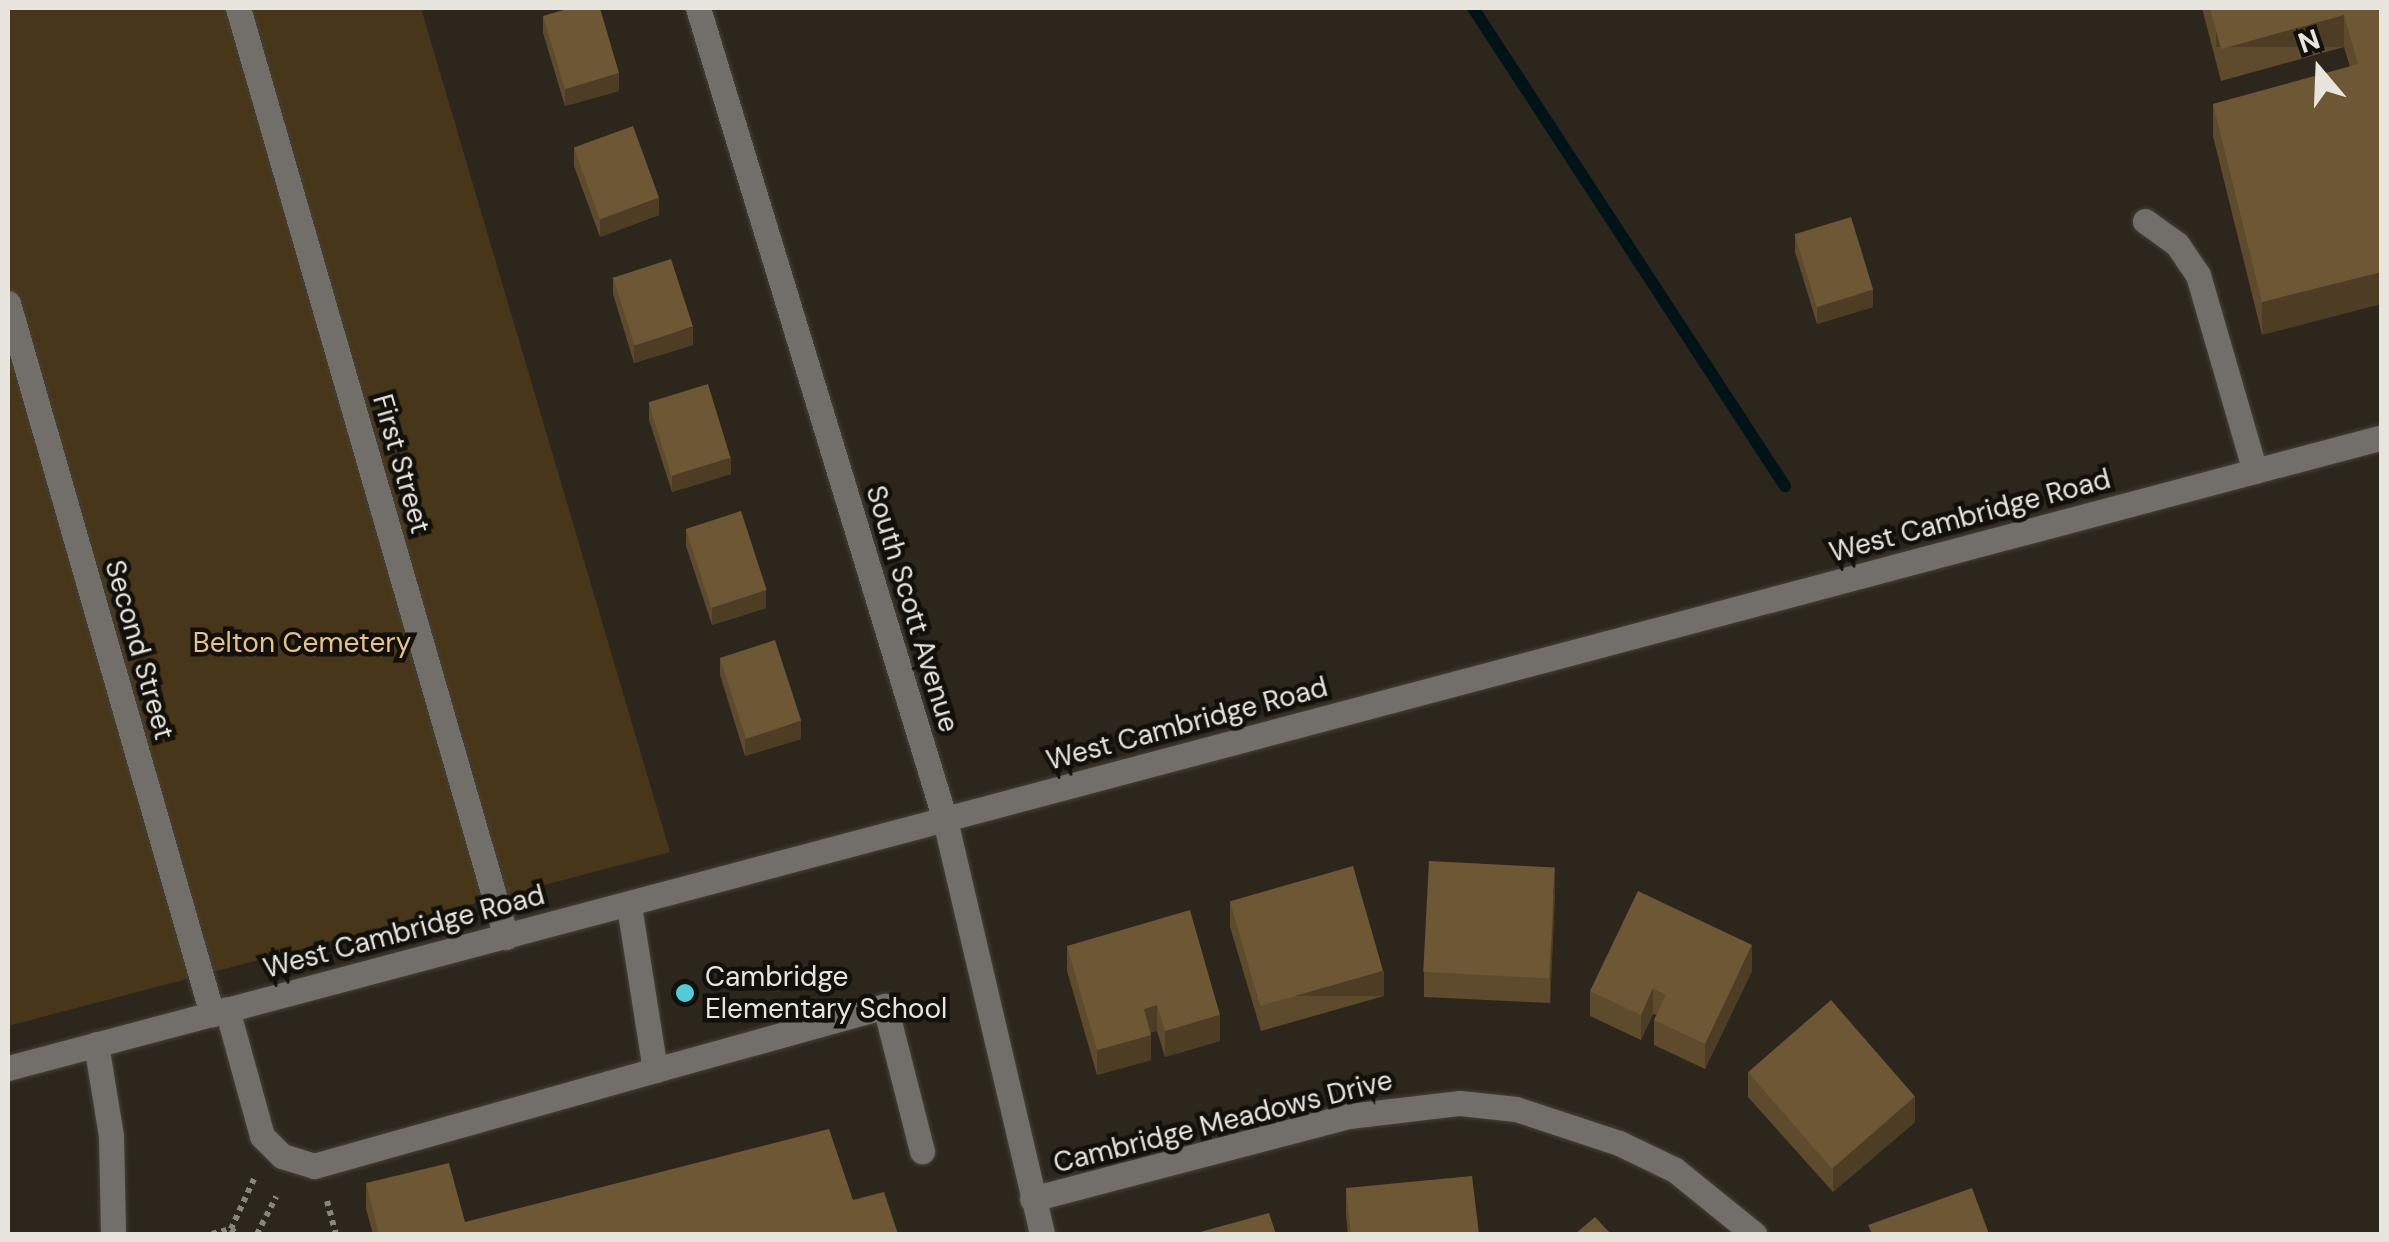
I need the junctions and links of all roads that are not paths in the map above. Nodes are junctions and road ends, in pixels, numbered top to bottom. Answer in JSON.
{"nodes":[{"id":1,"x":238,"y":8,"type":"edge"},
{"id":2,"x":698,"y":8,"type":"edge"},
{"id":3,"x":2145,"y":222,"type":"dead end"},
{"id":4,"x":8,"y":302,"type":"edge"},
{"id":5,"x":2382,"y":437,"type":"edge"},
{"id":6,"x":2255,"y":471,"type":"junction"},
{"id":7,"x":945,"y":820,"type":"junction"},
{"id":8,"x":629,"y":904,"type":"junction"},
{"id":9,"x":506,"y":937,"type":"junction"},
{"id":10,"x":220,"y":1011,"type":"junction"},
{"id":11,"x":96,"y":1044,"type":"junction"},
{"id":12,"x":8,"y":1068,"type":"edge"},
{"id":13,"x":655,"y":1070,"type":"junction"},
{"id":14,"x":922,"y":1151,"type":"dead end"},
{"id":15,"x":1032,"y":1200,"type":"junction"},
{"id":16,"x":113,"y":1234,"type":"edge"},
{"id":17,"x":1042,"y":1234,"type":"edge"},
{"id":18,"x":1754,"y":1234,"type":"edge"}],
"edges":[{"from":1,"to":9,"type":"street","name":"First Street"},
{"from":2,"to":7,"type":"street","name":"South Scott Avenue"},
{"from":3,"to":6,"type":"street"},
{"from":4,"to":10,"type":"street","name":"Second Street"},
{"from":5,"to":6,"type":"street","name":"West Cambridge Road"},
{"from":6,"to":7,"type":"street","name":"West Cambridge Road"},
{"from":7,"to":8,"type":"street","name":"West Cambridge Road"},
{"from":7,"to":15,"type":"street","name":"South Scott Avenue"},
{"from":8,"to":9,"type":"street","name":"West Cambridge Road"},
{"from":8,"to":13,"type":"street"},
{"from":9,"to":10,"type":"street","name":"West Cambridge Road"},
{"from":10,"to":11,"type":"street","name":"West Cambridge Road"},
{"from":10,"to":13,"type":"street","name":"Second Street"},
{"from":11,"to":12,"type":"street","name":"West Cambridge Road"},
{"from":11,"to":16,"type":"street"},
{"from":13,"to":14,"type":"street","name":"Second Street"},
{"from":15,"to":17,"type":"street","name":"South Scott Avenue"},
{"from":15,"to":18,"type":"street","name":"Cambridge Meadows Drive"}]}
